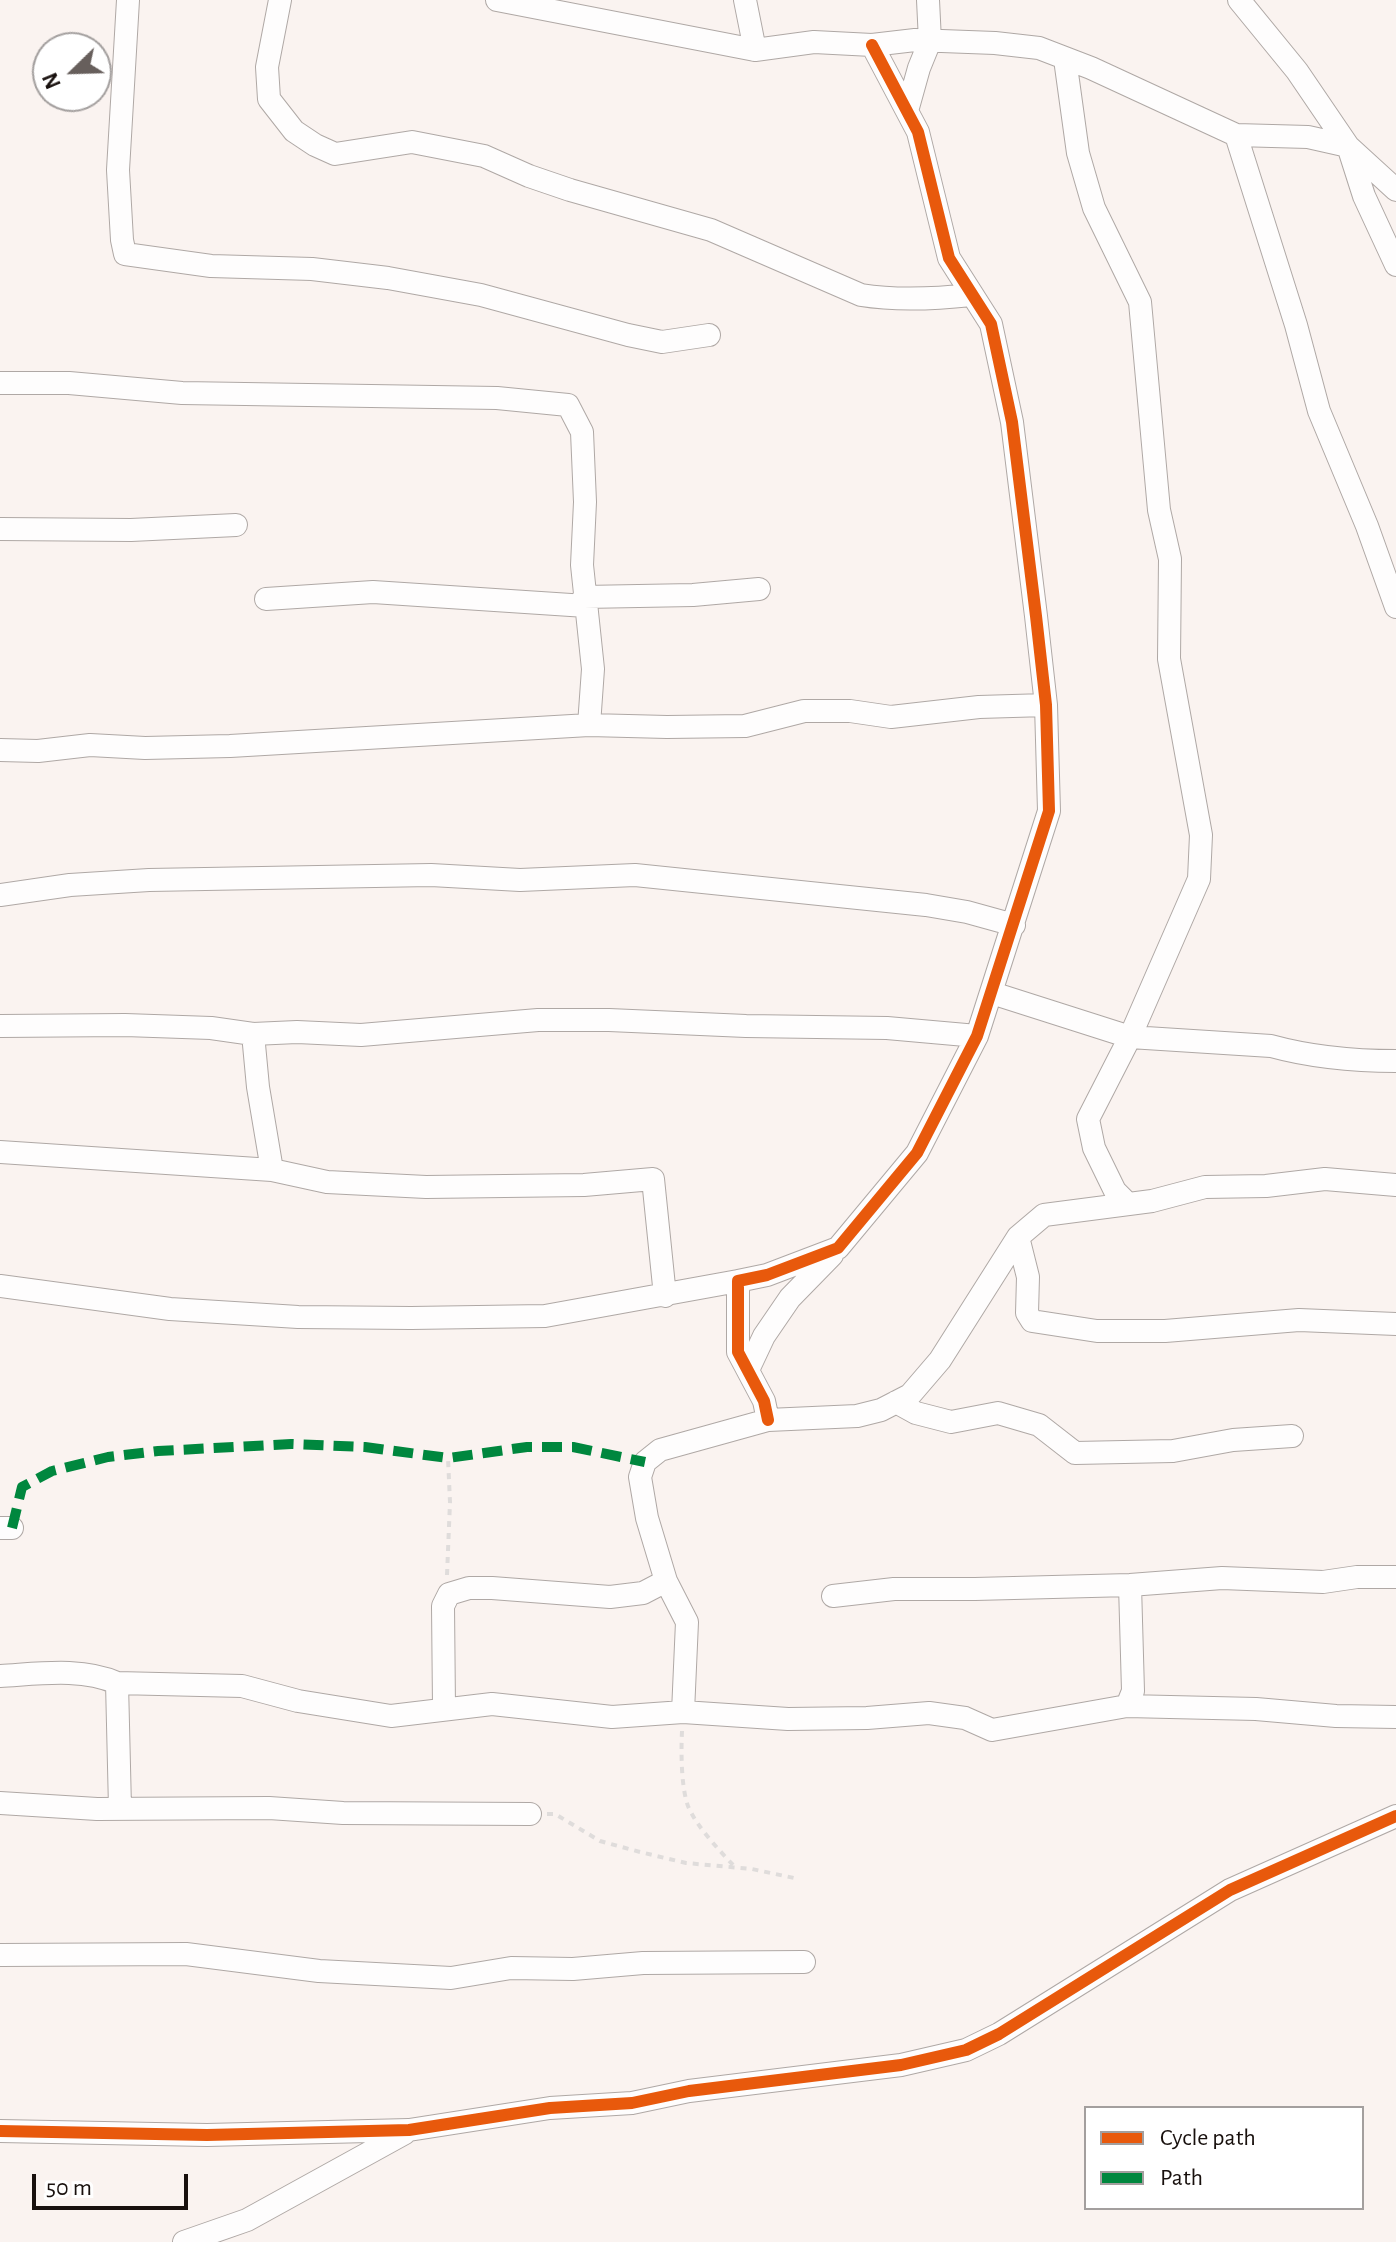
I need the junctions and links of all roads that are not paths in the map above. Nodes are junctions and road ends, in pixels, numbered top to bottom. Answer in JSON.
{"nodes":[{"id":1,"x":128,"y":0,"type":"edge"},
{"id":2,"x":280,"y":0,"type":"edge"},
{"id":3,"x":745,"y":0,"type":"edge"},
{"id":4,"x":928,"y":0,"type":"edge"},
{"id":5,"x":1239,"y":0,"type":"edge"},
{"id":6,"x":511,"y":1,"type":"edge"},
{"id":7,"x":930,"y":41,"type":"junction"},
{"id":8,"x":872,"y":45,"type":"junction"},
{"id":9,"x":755,"y":50,"type":"junction"},
{"id":10,"x":1065,"y":59,"type":"junction"},
{"id":11,"x":907,"y":111,"type":"junction"},
{"id":12,"x":1236,"y":135,"type":"junction"},
{"id":13,"x":1348,"y":146,"type":"junction"},
{"id":14,"x":1396,"y":190,"type":"edge"},
{"id":15,"x":1396,"y":265,"type":"edge"},
{"id":16,"x":971,"y":295,"type":"junction"},
{"id":17,"x":709,"y":335,"type":"dead end"},
{"id":18,"x":0,"y":383,"type":"edge"},
{"id":19,"x":236,"y":525,"type":"dead end"},
{"id":20,"x":0,"y":529,"type":"edge"},
{"id":21,"x":759,"y":589,"type":"dead end"},
{"id":22,"x":266,"y":599,"type":"dead end"},
{"id":23,"x":585,"y":601,"type":"junction"},
{"id":24,"x":1396,"y":607,"type":"edge"},
{"id":25,"x":1046,"y":705,"type":"junction"},
{"id":26,"x":589,"y":725,"type":"junction"},
{"id":27,"x":0,"y":750,"type":"edge"},
{"id":28,"x":0,"y":895,"type":"edge"},
{"id":29,"x":1014,"y":925,"type":"junction"},
{"id":30,"x":992,"y":993,"type":"junction"},
{"id":31,"x":0,"y":1026,"type":"edge"},
{"id":32,"x":253,"y":1034,"type":"junction"},
{"id":33,"x":977,"y":1036,"type":"junction"},
{"id":34,"x":1130,"y":1037,"type":"junction"},
{"id":35,"x":1396,"y":1061,"type":"edge"},
{"id":36,"x":0,"y":1152,"type":"edge"},
{"id":37,"x":272,"y":1170,"type":"junction"},
{"id":38,"x":1396,"y":1185,"type":"edge"},
{"id":39,"x":1126,"y":1202,"type":"junction"},
{"id":40,"x":1018,"y":1237,"type":"junction"},
{"id":41,"x":838,"y":1248,"type":"junction"},
{"id":42,"x":767,"y":1275,"type":"junction"},
{"id":43,"x":738,"y":1281,"type":"junction"},
{"id":44,"x":0,"y":1286,"type":"edge"},
{"id":45,"x":665,"y":1296,"type":"junction"},
{"id":46,"x":790,"y":1298,"type":"junction"},
{"id":47,"x":1396,"y":1324,"type":"edge"},
{"id":48,"x":748,"y":1370,"type":"junction"},
{"id":49,"x":896,"y":1402,"type":"junction"},
{"id":50,"x":768,"y":1420,"type":"junction"},
{"id":51,"x":1292,"y":1436,"type":"dead end"},
{"id":52,"x":1396,"y":1577,"type":"edge"},
{"id":53,"x":666,"y":1581,"type":"junction"},
{"id":54,"x":1130,"y":1585,"type":"junction"},
{"id":55,"x":833,"y":1596,"type":"dead end"},
{"id":56,"x":0,"y":1676,"type":"edge"},
{"id":57,"x":117,"y":1683,"type":"junction"},
{"id":58,"x":1127,"y":1706,"type":"junction"},
{"id":59,"x":444,"y":1707,"type":"junction"},
{"id":60,"x":683,"y":1712,"type":"junction"},
{"id":61,"x":1396,"y":1717,"type":"edge"},
{"id":62,"x":0,"y":1803,"type":"edge"},
{"id":63,"x":120,"y":1808,"type":"junction"},
{"id":64,"x":530,"y":1814,"type":"road end"},
{"id":65,"x":1396,"y":1816,"type":"edge"},
{"id":66,"x":0,"y":1955,"type":"edge"},
{"id":67,"x":804,"y":1962,"type":"dead end"},
{"id":68,"x":409,"y":2130,"type":"junction"},
{"id":69,"x":0,"y":2131,"type":"edge"},
{"id":70,"x":184,"y":2242,"type":"edge"}],
"edges":[{"from":1,"to":17,"type":"street"},
{"from":2,"to":16,"type":"street"},
{"from":3,"to":9,"type":"street"},
{"from":4,"to":7,"type":"street"},
{"from":5,"to":13,"type":"street"},
{"from":6,"to":9,"type":"street"},
{"from":7,"to":8,"type":"street"},
{"from":7,"to":10,"type":"street"},
{"from":7,"to":11,"type":"street"},
{"from":8,"to":9,"type":"street"},
{"from":8,"to":11,"type":"street"},
{"from":10,"to":12,"type":"street"},
{"from":10,"to":34,"type":"street"},
{"from":11,"to":16,"type":"street"},
{"from":12,"to":13,"type":"street"},
{"from":12,"to":24,"type":"street"},
{"from":13,"to":14,"type":"street"},
{"from":13,"to":15,"type":"street"},
{"from":16,"to":25,"type":"street"},
{"from":18,"to":23,"type":"street"},
{"from":19,"to":20,"type":"street"},
{"from":21,"to":23,"type":"street"},
{"from":22,"to":23,"type":"street"},
{"from":23,"to":26,"type":"street"},
{"from":25,"to":26,"type":"street"},
{"from":25,"to":29,"type":"street"},
{"from":26,"to":27,"type":"street"},
{"from":28,"to":29,"type":"street"},
{"from":29,"to":30,"type":"street"},
{"from":30,"to":33,"type":"street"},
{"from":30,"to":34,"type":"street"},
{"from":31,"to":32,"type":"street"},
{"from":32,"to":33,"type":"street"},
{"from":32,"to":37,"type":"street"},
{"from":33,"to":41,"type":"street"},
{"from":34,"to":35,"type":"street"},
{"from":34,"to":39,"type":"street"},
{"from":36,"to":37,"type":"street"},
{"from":37,"to":45,"type":"street"},
{"from":38,"to":39,"type":"street"},
{"from":39,"to":40,"type":"street"},
{"from":40,"to":47,"type":"street"},
{"from":40,"to":49,"type":"street"},
{"from":41,"to":42,"type":"street"},
{"from":41,"to":46,"type":"street"},
{"from":42,"to":43,"type":"street"},
{"from":42,"to":46,"type":"street"},
{"from":43,"to":45,"type":"street"},
{"from":43,"to":48,"type":"street"},
{"from":44,"to":45,"type":"street"},
{"from":46,"to":48,"type":"street"},
{"from":48,"to":50,"type":"street"},
{"from":49,"to":50,"type":"street"},
{"from":49,"to":51,"type":"street"},
{"from":50,"to":53,"type":"street"},
{"from":52,"to":54,"type":"street"},
{"from":53,"to":59,"type":"street"},
{"from":53,"to":60,"type":"street"},
{"from":54,"to":55,"type":"street"},
{"from":54,"to":58,"type":"street"},
{"from":56,"to":57,"type":"street"},
{"from":57,"to":59,"type":"street"},
{"from":57,"to":63,"type":"street"},
{"from":58,"to":60,"type":"street"},
{"from":58,"to":61,"type":"street"},
{"from":59,"to":60,"type":"street"},
{"from":62,"to":63,"type":"street"},
{"from":63,"to":64,"type":"street"},
{"from":65,"to":68,"type":"street"},
{"from":66,"to":67,"type":"street"},
{"from":68,"to":69,"type":"street"},
{"from":68,"to":70,"type":"street"}]}
